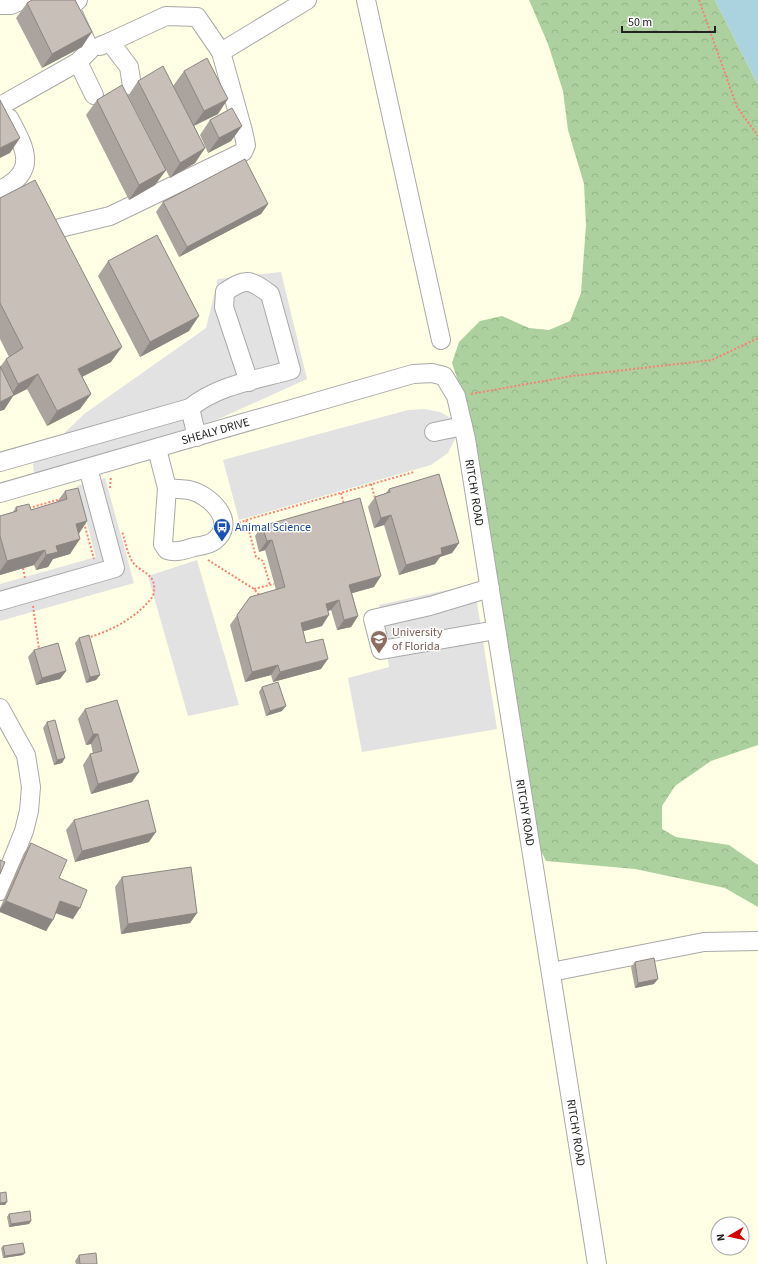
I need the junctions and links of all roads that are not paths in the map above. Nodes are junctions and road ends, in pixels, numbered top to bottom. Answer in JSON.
{"nodes":[{"id":1,"x":22,"y":0,"type":"edge"},
{"id":2,"x":307,"y":0,"type":"edge"},
{"id":3,"x":366,"y":0,"type":"edge"},
{"id":4,"x":71,"y":2,"type":"edge"},
{"id":5,"x":0,"y":6,"type":"edge"},
{"id":6,"x":110,"y":42,"type":"junction"},
{"id":7,"x":221,"y":52,"type":"junction"},
{"id":8,"x":84,"y":56,"type":"junction"},
{"id":9,"x":132,"y":86,"type":"dead end"},
{"id":10,"x":94,"y":95,"type":"dead end"},
{"id":11,"x":1,"y":103,"type":"edge"},
{"id":12,"x":0,"y":190,"type":"edge"},
{"id":13,"x":60,"y":228,"type":"edge"},
{"id":14,"x":441,"y":340,"type":"dead end"},
{"id":15,"x":432,"y":373,"type":"joint"},
{"id":16,"x":249,"y":382,"type":"junction"},
{"id":17,"x":190,"y":408,"type":"junction"},
{"id":18,"x":463,"y":426,"type":"junction"},
{"id":19,"x":434,"y":432,"type":"dead end"},
{"id":20,"x":197,"y":437,"type":"junction"},
{"id":21,"x":157,"y":449,"type":"junction"},
{"id":22,"x":0,"y":462,"type":"edge"},
{"id":23,"x":88,"y":468,"type":"junction"},
{"id":24,"x":167,"y":488,"type":"junction"},
{"id":25,"x":0,"y":494,"type":"edge"},
{"id":26,"x":490,"y":588,"type":"junction"},
{"id":27,"x":0,"y":601,"type":"edge"},
{"id":28,"x":496,"y":630,"type":"junction"},
{"id":29,"x":0,"y":708,"type":"edge"},
{"id":30,"x":0,"y":891,"type":"edge"},
{"id":31,"x":758,"y":941,"type":"edge"},
{"id":32,"x":551,"y":972,"type":"junction"},
{"id":33,"x":597,"y":1264,"type":"edge"}],
"edges":[{"from":1,"to":5,"type":"street"},
{"from":2,"to":7,"type":"street"},
{"from":3,"to":14,"type":"street"},
{"from":4,"to":8,"type":"street"},
{"from":6,"to":7,"type":"street"},
{"from":6,"to":8,"type":"street"},
{"from":6,"to":9,"type":"street"},
{"from":7,"to":13,"type":"street"},
{"from":8,"to":10,"type":"street"},
{"from":8,"to":11,"type":"street"},
{"from":11,"to":12,"type":"street"},
{"from":15,"to":18,"type":"street","name":"RITCHY ROAD"},
{"from":15,"to":20,"type":"street","name":"SHEALY DRIVE"},
{"from":16,"to":16,"type":"street"},
{"from":16,"to":17,"type":"street"},
{"from":17,"to":20,"type":"street"},
{"from":17,"to":22,"type":"street"},
{"from":18,"to":19,"type":"street"},
{"from":18,"to":26,"type":"street","name":"RITCHY ROAD"},
{"from":20,"to":21,"type":"street","name":"SHEALY DRIVE"},
{"from":21,"to":23,"type":"street","name":"SHEALY DRIVE"},
{"from":21,"to":24,"type":"street"},
{"from":23,"to":25,"type":"street","name":"SHEALY DRIVE"},
{"from":23,"to":27,"type":"street"},
{"from":24,"to":24,"type":"street"},
{"from":26,"to":28,"type":"street","name":"RITCHY ROAD"},
{"from":26,"to":28,"type":"street"},
{"from":28,"to":32,"type":"street","name":"RITCHY ROAD"},
{"from":29,"to":30,"type":"street"},
{"from":31,"to":32,"type":"street"},
{"from":32,"to":33,"type":"street","name":"RITCHY ROAD"}]}
